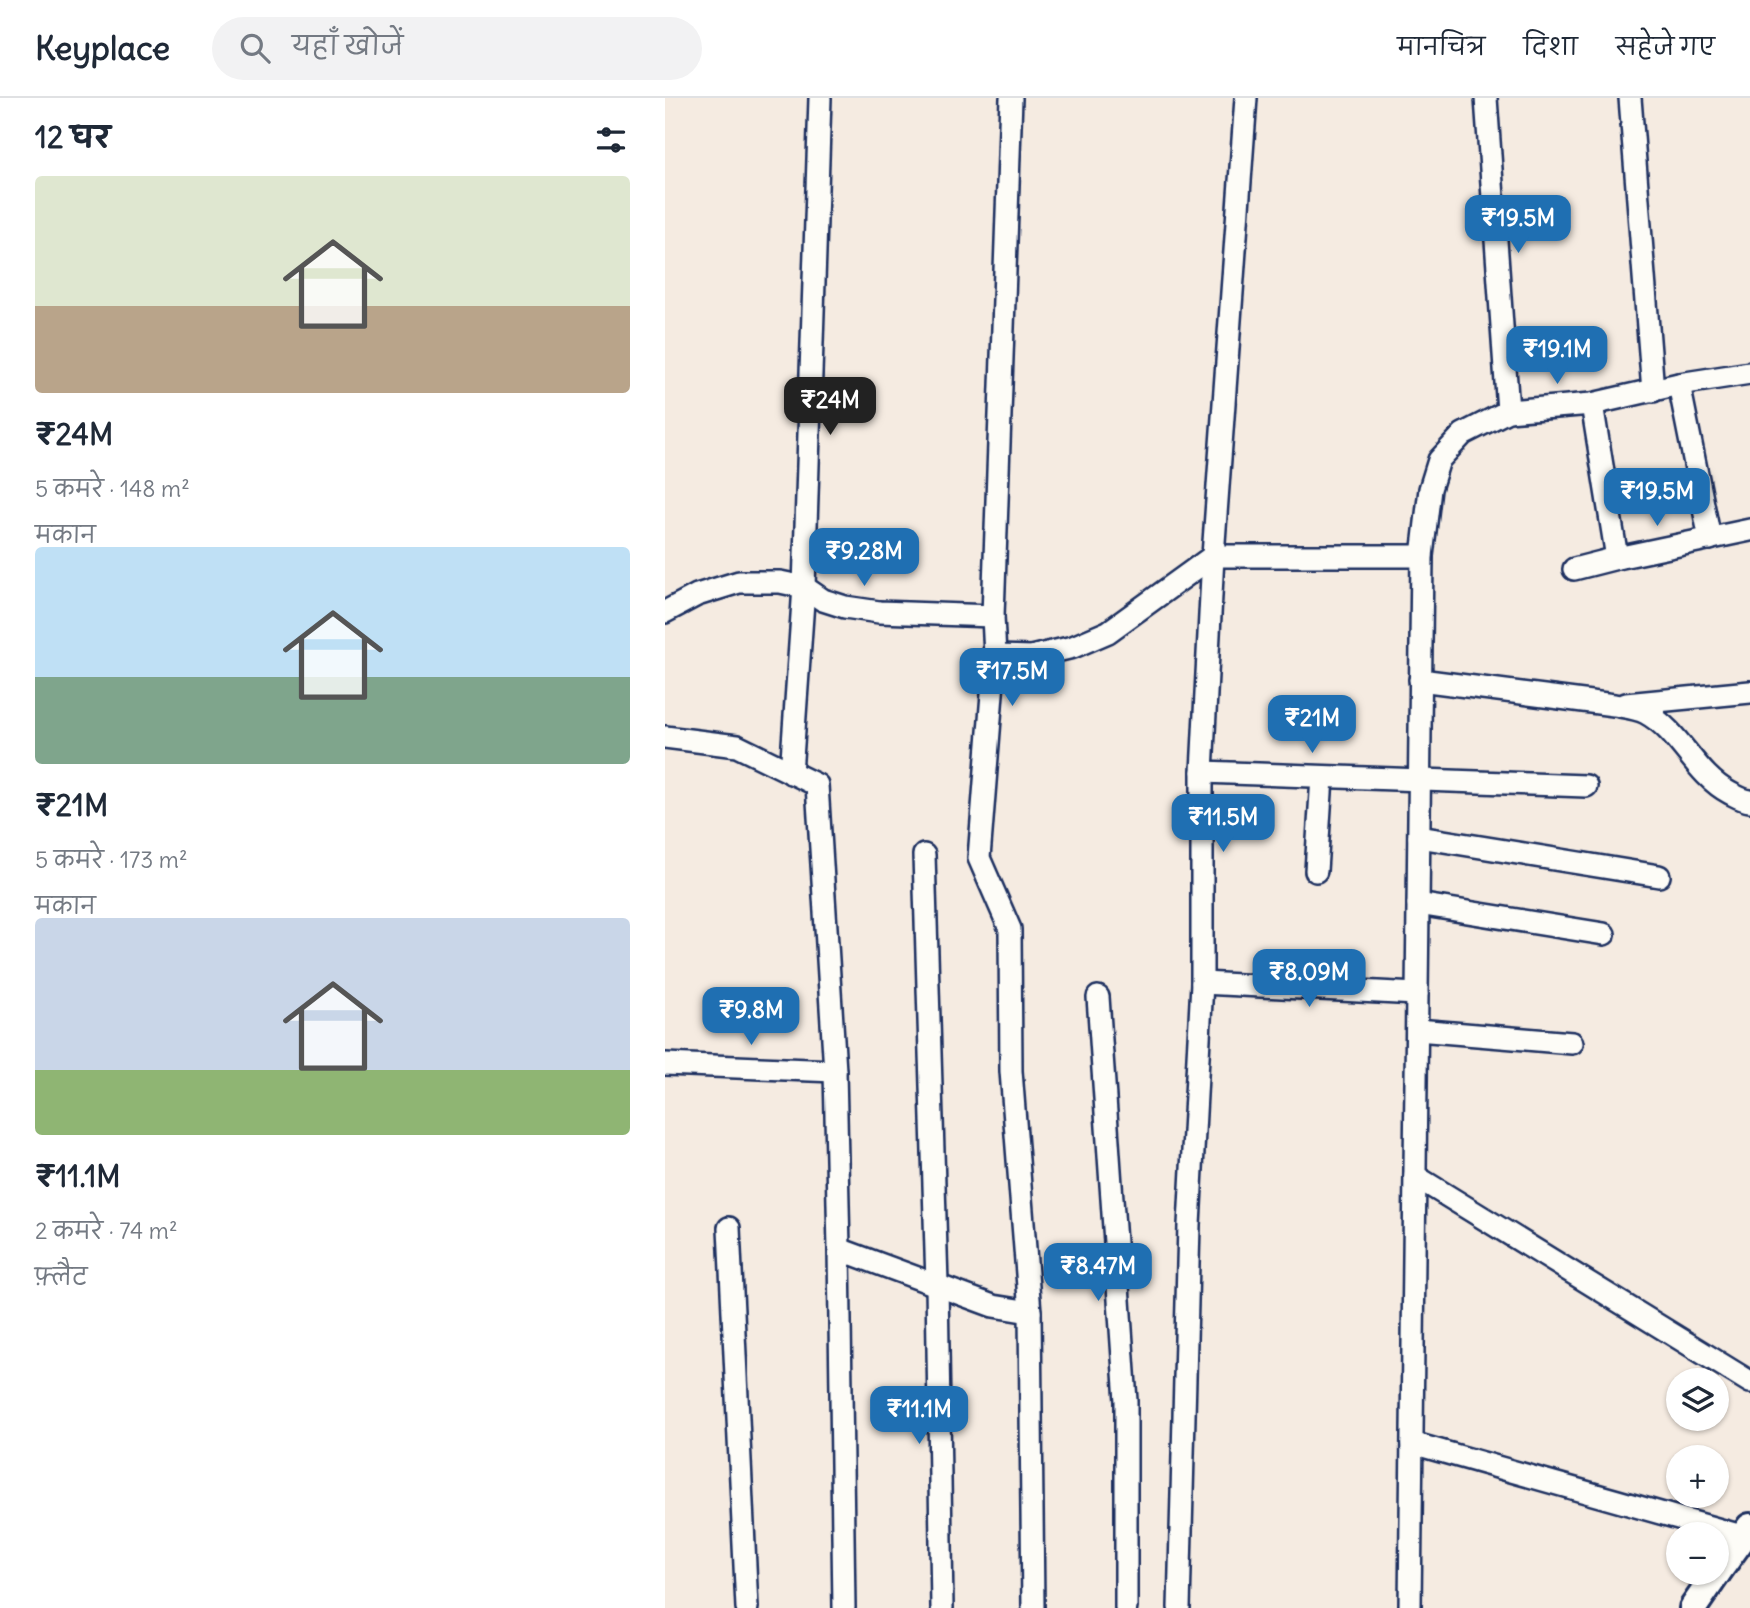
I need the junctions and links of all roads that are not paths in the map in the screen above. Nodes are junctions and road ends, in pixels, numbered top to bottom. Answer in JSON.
{"nodes":[{"id":1,"x":820,"y":98,"type":"edge"},
{"id":2,"x":1011,"y":98,"type":"edge"},
{"id":3,"x":1246,"y":98,"type":"edge"},
{"id":4,"x":1486,"y":98,"type":"edge"},
{"id":5,"x":1630,"y":98,"type":"edge"},
{"id":6,"x":1750,"y":373,"type":"edge"},
{"id":7,"x":1679,"y":384,"type":"junction"},
{"id":8,"x":1653,"y":391,"type":"junction"},
{"id":9,"x":1592,"y":404,"type":"junction"},
{"id":10,"x":1508,"y":411,"type":"junction"},
{"id":11,"x":1750,"y":530,"type":"edge"},
{"id":12,"x":1710,"y":539,"type":"junction"},
{"id":13,"x":1213,"y":556,"type":"junction"},
{"id":14,"x":1422,"y":556,"type":"junction"},
{"id":15,"x":1616,"y":558,"type":"junction"},
{"id":16,"x":1574,"y":569,"type":"dead end"},
{"id":17,"x":804,"y":587,"type":"junction"},
{"id":18,"x":665,"y":612,"type":"edge"},
{"id":19,"x":993,"y":616,"type":"junction"},
{"id":20,"x":995,"y":656,"type":"junction"},
{"id":21,"x":1420,"y":680,"type":"junction"},
{"id":22,"x":1750,"y":692,"type":"edge"},
{"id":23,"x":1614,"y":705,"type":"junction"},
{"id":24,"x":665,"y":737,"type":"edge"},
{"id":25,"x":1202,"y":772,"type":"junction"},
{"id":26,"x":792,"y":773,"type":"junction"},
{"id":27,"x":1322,"y":777,"type":"junction"},
{"id":28,"x":1419,"y":781,"type":"junction"},
{"id":29,"x":1586,"y":786,"type":"dead end"},
{"id":30,"x":1750,"y":801,"type":"edge"},
{"id":31,"x":1419,"y":837,"type":"junction"},
{"id":32,"x":924,"y":855,"type":"dead end"},
{"id":33,"x":1316,"y":871,"type":"dead end"},
{"id":34,"x":1659,"y":876,"type":"dead end"},
{"id":35,"x":1418,"y":904,"type":"junction"},
{"id":36,"x":1604,"y":934,"type":"dead end"},
{"id":37,"x":1202,"y":983,"type":"junction"},
{"id":38,"x":1417,"y":994,"type":"junction"},
{"id":39,"x":1098,"y":997,"type":"dead end"},
{"id":40,"x":1416,"y":1030,"type":"junction"},
{"id":41,"x":1572,"y":1043,"type":"dead end"},
{"id":42,"x":665,"y":1065,"type":"edge"},
{"id":43,"x":835,"y":1071,"type":"junction"},
{"id":44,"x":1415,"y":1176,"type":"junction"},
{"id":45,"x":729,"y":1228,"type":"dead end"},
{"id":46,"x":839,"y":1249,"type":"junction"},
{"id":47,"x":937,"y":1284,"type":"junction"},
{"id":48,"x":1030,"y":1312,"type":"junction"},
{"id":49,"x":1750,"y":1382,"type":"edge"},
{"id":50,"x":1412,"y":1443,"type":"junction"},
{"id":51,"x":1746,"y":1531,"type":"edge"},
{"id":52,"x":1729,"y":1556,"type":"edge"},
{"id":53,"x":1709,"y":1585,"type":"edge"},
{"id":54,"x":747,"y":1608,"type":"edge"},
{"id":55,"x":844,"y":1608,"type":"edge"},
{"id":56,"x":942,"y":1608,"type":"edge"},
{"id":57,"x":1033,"y":1608,"type":"edge"},
{"id":58,"x":1126,"y":1608,"type":"edge"},
{"id":59,"x":1179,"y":1608,"type":"edge"},
{"id":60,"x":1410,"y":1608,"type":"edge"},
{"id":61,"x":1693,"y":1608,"type":"edge"}],
"edges":[{"from":1,"to":17,"type":"street"},
{"from":2,"to":19,"type":"street"},
{"from":3,"to":13,"type":"street"},
{"from":4,"to":10,"type":"street"},
{"from":5,"to":8,"type":"street"},
{"from":6,"to":7,"type":"street"},
{"from":7,"to":8,"type":"street"},
{"from":7,"to":12,"type":"street"},
{"from":8,"to":9,"type":"street"},
{"from":9,"to":10,"type":"street"},
{"from":9,"to":15,"type":"street"},
{"from":10,"to":14,"type":"street"},
{"from":11,"to":12,"type":"street"},
{"from":12,"to":15,"type":"street"},
{"from":13,"to":14,"type":"street"},
{"from":13,"to":20,"type":"street"},
{"from":13,"to":25,"type":"street"},
{"from":14,"to":21,"type":"street"},
{"from":15,"to":16,"type":"street"},
{"from":17,"to":18,"type":"street"},
{"from":17,"to":19,"type":"street"},
{"from":17,"to":26,"type":"street"},
{"from":19,"to":20,"type":"street"},
{"from":20,"to":48,"type":"street"},
{"from":21,"to":23,"type":"street"},
{"from":21,"to":28,"type":"street"},
{"from":22,"to":23,"type":"street"},
{"from":23,"to":30,"type":"street"},
{"from":24,"to":26,"type":"street"},
{"from":25,"to":27,"type":"street"},
{"from":25,"to":37,"type":"street"},
{"from":26,"to":43,"type":"street"},
{"from":27,"to":28,"type":"street"},
{"from":27,"to":33,"type":"street"},
{"from":28,"to":29,"type":"street"},
{"from":28,"to":31,"type":"street"},
{"from":31,"to":34,"type":"street"},
{"from":31,"to":35,"type":"street"},
{"from":32,"to":47,"type":"street"},
{"from":35,"to":36,"type":"street"},
{"from":35,"to":38,"type":"street"},
{"from":37,"to":38,"type":"street"},
{"from":37,"to":59,"type":"street"},
{"from":38,"to":40,"type":"street"},
{"from":39,"to":58,"type":"street"},
{"from":40,"to":41,"type":"street"},
{"from":40,"to":44,"type":"street"},
{"from":42,"to":43,"type":"street"},
{"from":43,"to":46,"type":"street"},
{"from":44,"to":49,"type":"street"},
{"from":44,"to":50,"type":"street"},
{"from":45,"to":54,"type":"street"},
{"from":46,"to":47,"type":"street"},
{"from":46,"to":55,"type":"street"},
{"from":47,"to":48,"type":"street"},
{"from":47,"to":56,"type":"street"},
{"from":48,"to":57,"type":"street"},
{"from":50,"to":51,"type":"street"},
{"from":50,"to":60,"type":"street"},
{"from":51,"to":52,"type":"street"},
{"from":53,"to":61,"type":"street"}]}
